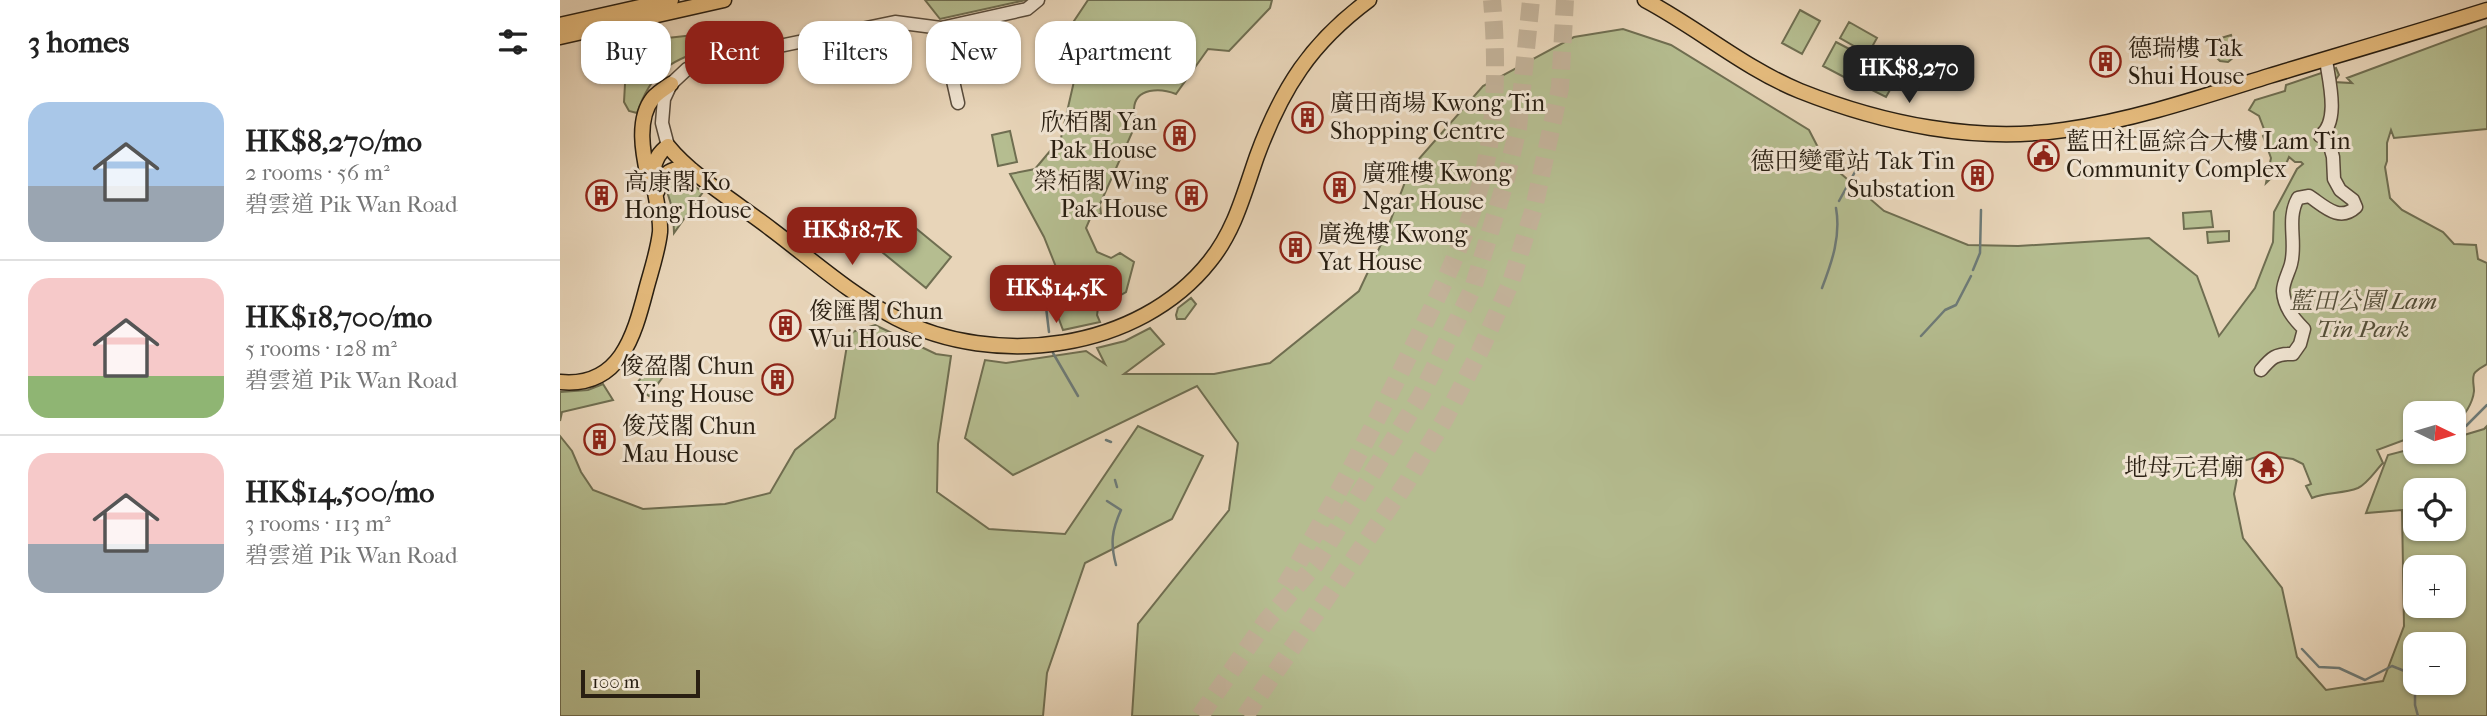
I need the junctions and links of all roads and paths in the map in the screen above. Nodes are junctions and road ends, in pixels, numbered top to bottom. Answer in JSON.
{"nodes":[{"id":1,"x":671,"y":0,"type":"edge"},
{"id":2,"x":724,"y":0,"type":"edge"},
{"id":3,"x":1038,"y":0,"type":"edge"},
{"id":4,"x":1369,"y":0,"type":"edge"},
{"id":5,"x":1645,"y":0,"type":"edge"},
{"id":6,"x":2487,"y":10,"type":"edge"},
{"id":7,"x":973,"y":21,"type":"edge"},
{"id":8,"x":560,"y":25,"type":"edge"},
{"id":9,"x":926,"y":26,"type":"edge"},
{"id":10,"x":560,"y":37,"type":"edge"},
{"id":11,"x":2326,"y":60,"type":"junction"},
{"id":12,"x":671,"y":84,"type":"junction"},
{"id":13,"x":953,"y":84,"type":"edge"},
{"id":14,"x":957,"y":103,"type":"dead end"},
{"id":15,"x":668,"y":146,"type":"junction"},
{"id":16,"x":693,"y":170,"type":"junction"},
{"id":17,"x":656,"y":194,"type":"junction"},
{"id":18,"x":2261,"y":370,"type":"dead end"},
{"id":19,"x":560,"y":382,"type":"edge"}],
"edges":[{"from":1,"to":8,"type":"main road"},
{"from":2,"to":10,"type":"main road"},
{"from":3,"to":7,"type":"street"},
{"from":4,"to":16,"type":"main road"},
{"from":5,"to":11,"type":"main road"},
{"from":6,"to":11,"type":"main road"},
{"from":9,"to":12,"type":"street"},
{"from":11,"to":18,"type":"street"},
{"from":12,"to":15,"type":"street"},
{"from":12,"to":17,"type":"main road"},
{"from":13,"to":14,"type":"street"},
{"from":15,"to":16,"type":"main road"},
{"from":15,"to":17,"type":"main road"},
{"from":16,"to":17,"type":"main road"},
{"from":17,"to":19,"type":"main road"}]}
